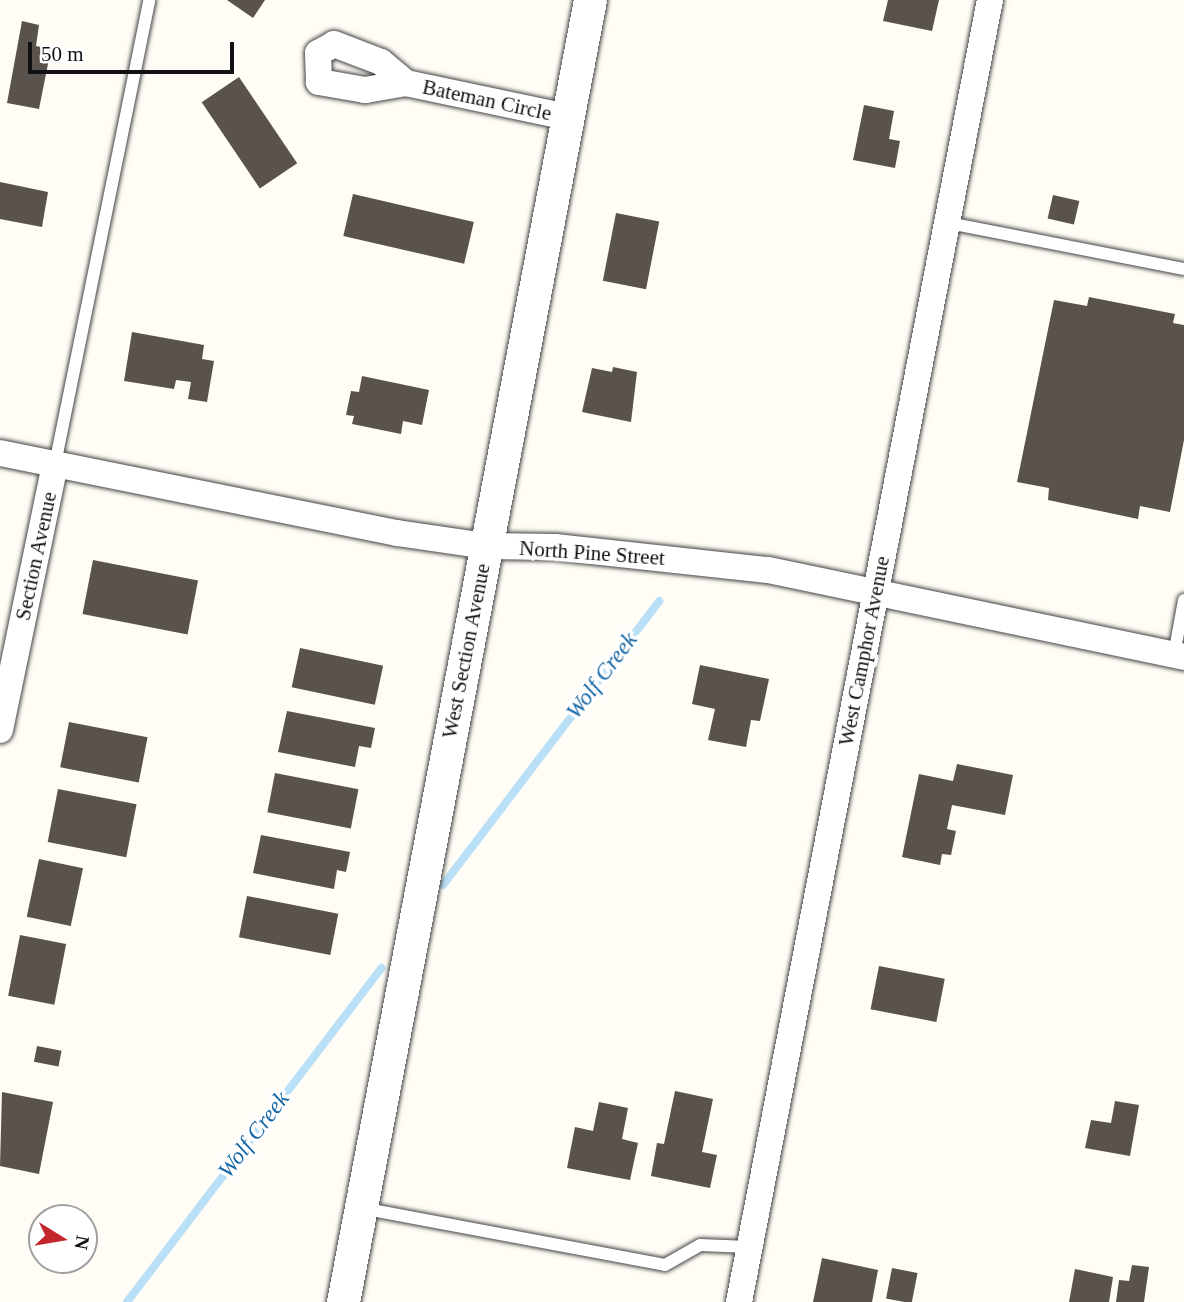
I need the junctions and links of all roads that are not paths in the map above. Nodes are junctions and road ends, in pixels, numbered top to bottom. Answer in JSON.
{"nodes":[{"id":1,"x":149,"y":0,"type":"edge"},
{"id":2,"x":590,"y":0,"type":"edge"},
{"id":3,"x":990,"y":0,"type":"edge"},
{"id":4,"x":406,"y":83,"type":"dead end"},
{"id":5,"x":568,"y":117,"type":"junction"},
{"id":6,"x":949,"y":223,"type":"junction"},
{"id":7,"x":1184,"y":269,"type":"edge"},
{"id":8,"x":0,"y":453,"type":"edge"},
{"id":9,"x":55,"y":464,"type":"junction"},
{"id":10,"x":486,"y":546,"type":"junction"},
{"id":11,"x":874,"y":593,"type":"junction"},
{"id":12,"x":1184,"y":600,"type":"edge"},
{"id":13,"x":1179,"y":656,"type":"edge"},
{"id":14,"x":0,"y":730,"type":"edge"},
{"id":15,"x":360,"y":1208,"type":"junction"},
{"id":16,"x":749,"y":1247,"type":"junction"},
{"id":17,"x":342,"y":1302,"type":"edge"},
{"id":18,"x":739,"y":1302,"type":"edge"}],
"edges":[{"from":1,"to":9,"type":"lane"},
{"from":2,"to":5,"type":"street","name":"West Section Avenue"},
{"from":3,"to":6,"type":"street","name":"West Camphor Avenue"},
{"from":4,"to":5,"type":"street","name":"Bateman Circle"},
{"from":5,"to":10,"type":"street","name":"West Section Avenue"},
{"from":6,"to":7,"type":"lane"},
{"from":6,"to":11,"type":"street","name":"West Camphor Avenue"},
{"from":8,"to":9,"type":"street","name":"North Pine Street"},
{"from":9,"to":10,"type":"street","name":"North Pine Street"},
{"from":9,"to":14,"type":"street","name":"Section Avenue"},
{"from":10,"to":11,"type":"street","name":"North Pine Street"},
{"from":10,"to":15,"type":"street","name":"West Section Avenue"},
{"from":11,"to":13,"type":"street","name":"North Pine Street"},
{"from":11,"to":16,"type":"street","name":"West Camphor Avenue"},
{"from":12,"to":13,"type":"lane"},
{"from":15,"to":16,"type":"lane"},
{"from":15,"to":17,"type":"street","name":"West Section Avenue"},
{"from":16,"to":18,"type":"street","name":"West Camphor Avenue"}]}
